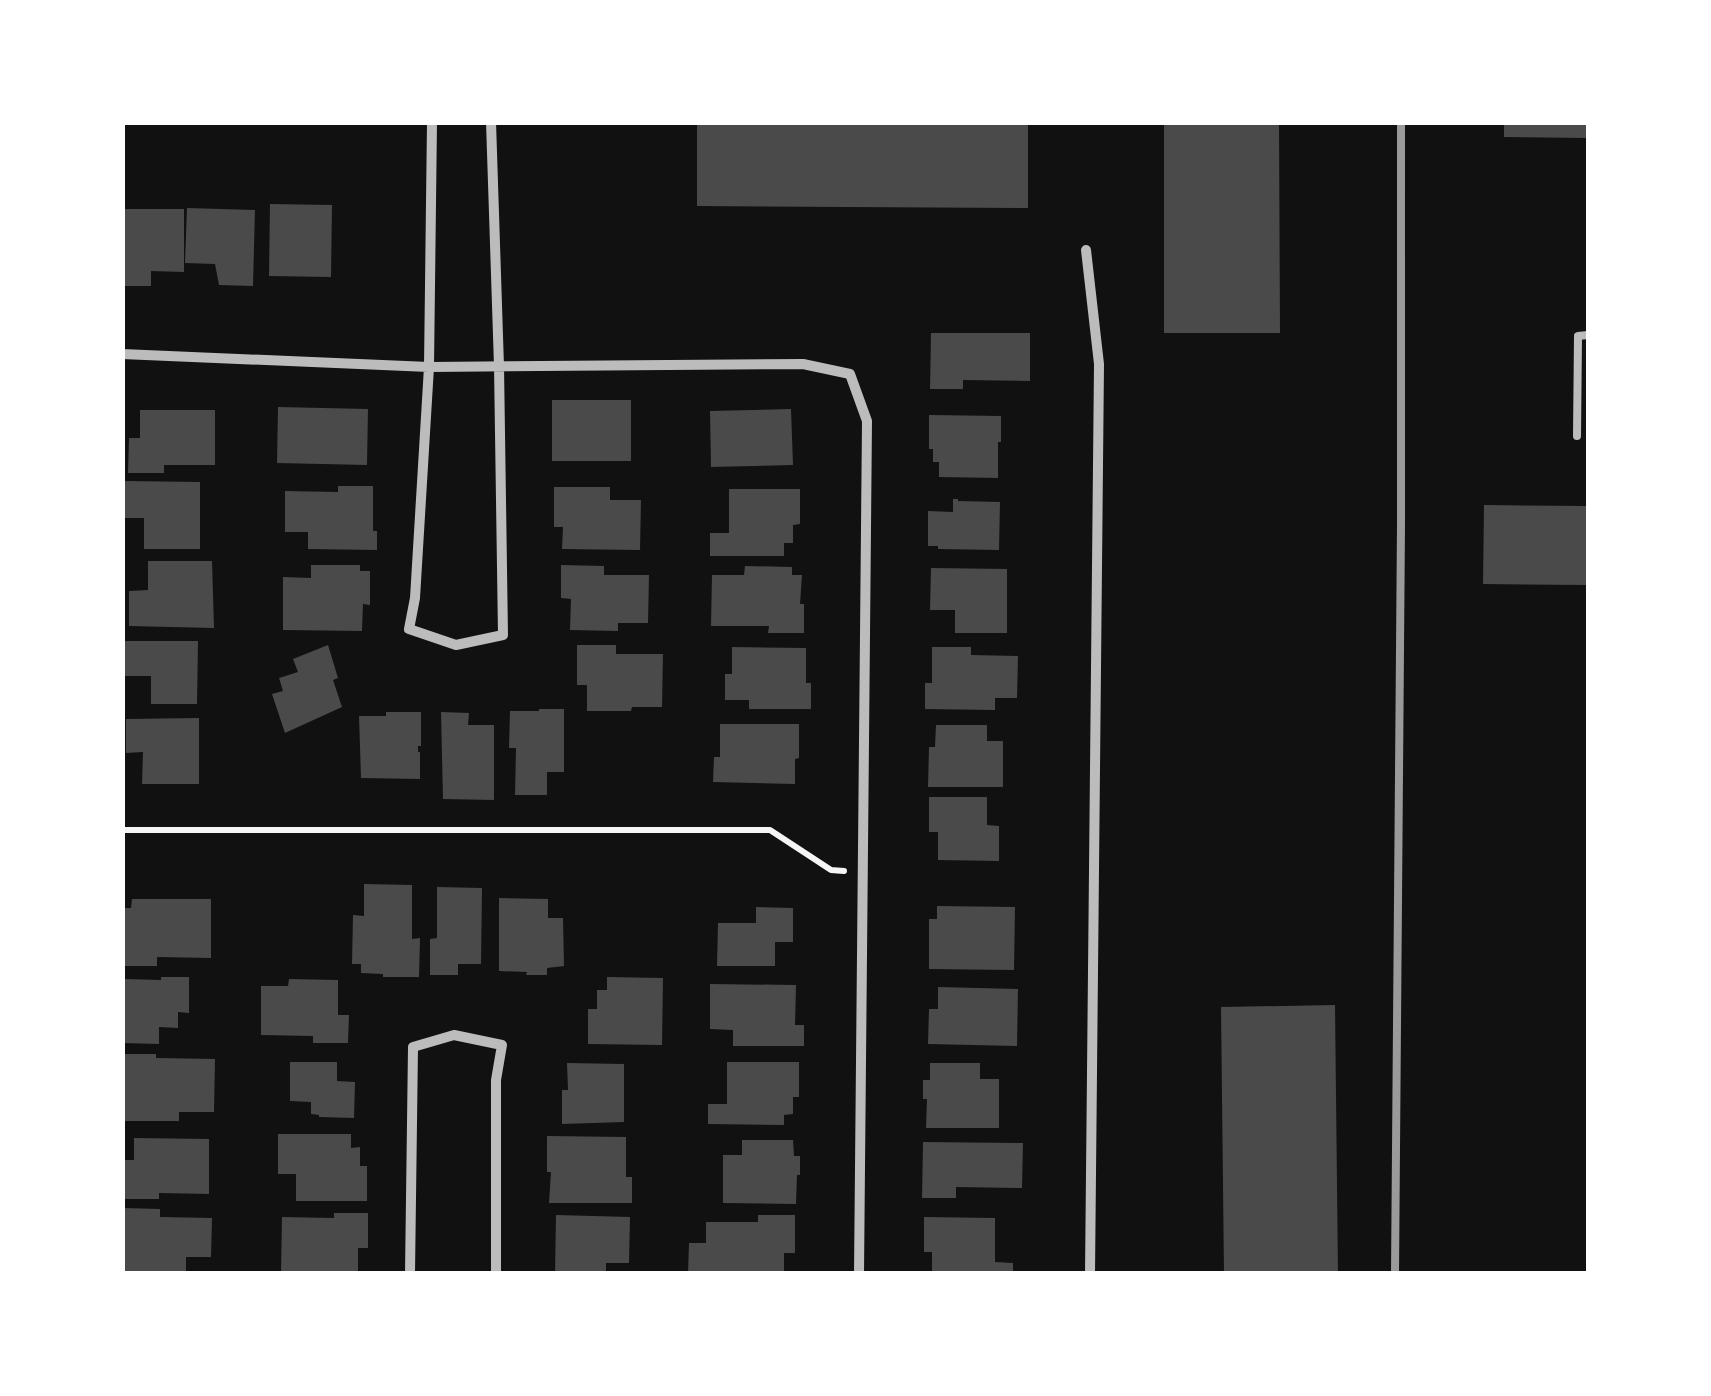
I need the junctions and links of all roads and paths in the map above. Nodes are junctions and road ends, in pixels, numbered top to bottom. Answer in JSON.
{"nodes":[{"id":1,"x":432,"y":122,"type":"edge"},
{"id":2,"x":491,"y":122,"type":"edge"},
{"id":3,"x":1086,"y":250,"type":"dead end"},
{"id":4,"x":1588,"y":335,"type":"edge"},
{"id":5,"x":122,"y":354,"type":"edge"},
{"id":6,"x":499,"y":366,"type":"junction"},
{"id":7,"x":429,"y":367,"type":"junction"},
{"id":8,"x":1577,"y":436,"type":"dead end"},
{"id":9,"x":122,"y":830,"type":"edge"},
{"id":10,"x":862,"y":872,"type":"junction"},
{"id":11,"x":410,"y":1274,"type":"edge"},
{"id":12,"x":496,"y":1274,"type":"edge"},
{"id":13,"x":859,"y":1274,"type":"edge"},
{"id":14,"x":1090,"y":1274,"type":"edge"}],
"edges":[{"from":1,"to":7,"type":"street"},
{"from":2,"to":6,"type":"street"},
{"from":3,"to":14,"type":"street"},
{"from":4,"to":8,"type":"lane"},
{"from":5,"to":7,"type":"street"},
{"from":6,"to":7,"type":"street"},
{"from":6,"to":7,"type":"street"},
{"from":6,"to":10,"type":"street"},
{"from":9,"to":10,"type":"path"},
{"from":10,"to":13,"type":"street"},
{"from":11,"to":12,"type":"street"}]}
